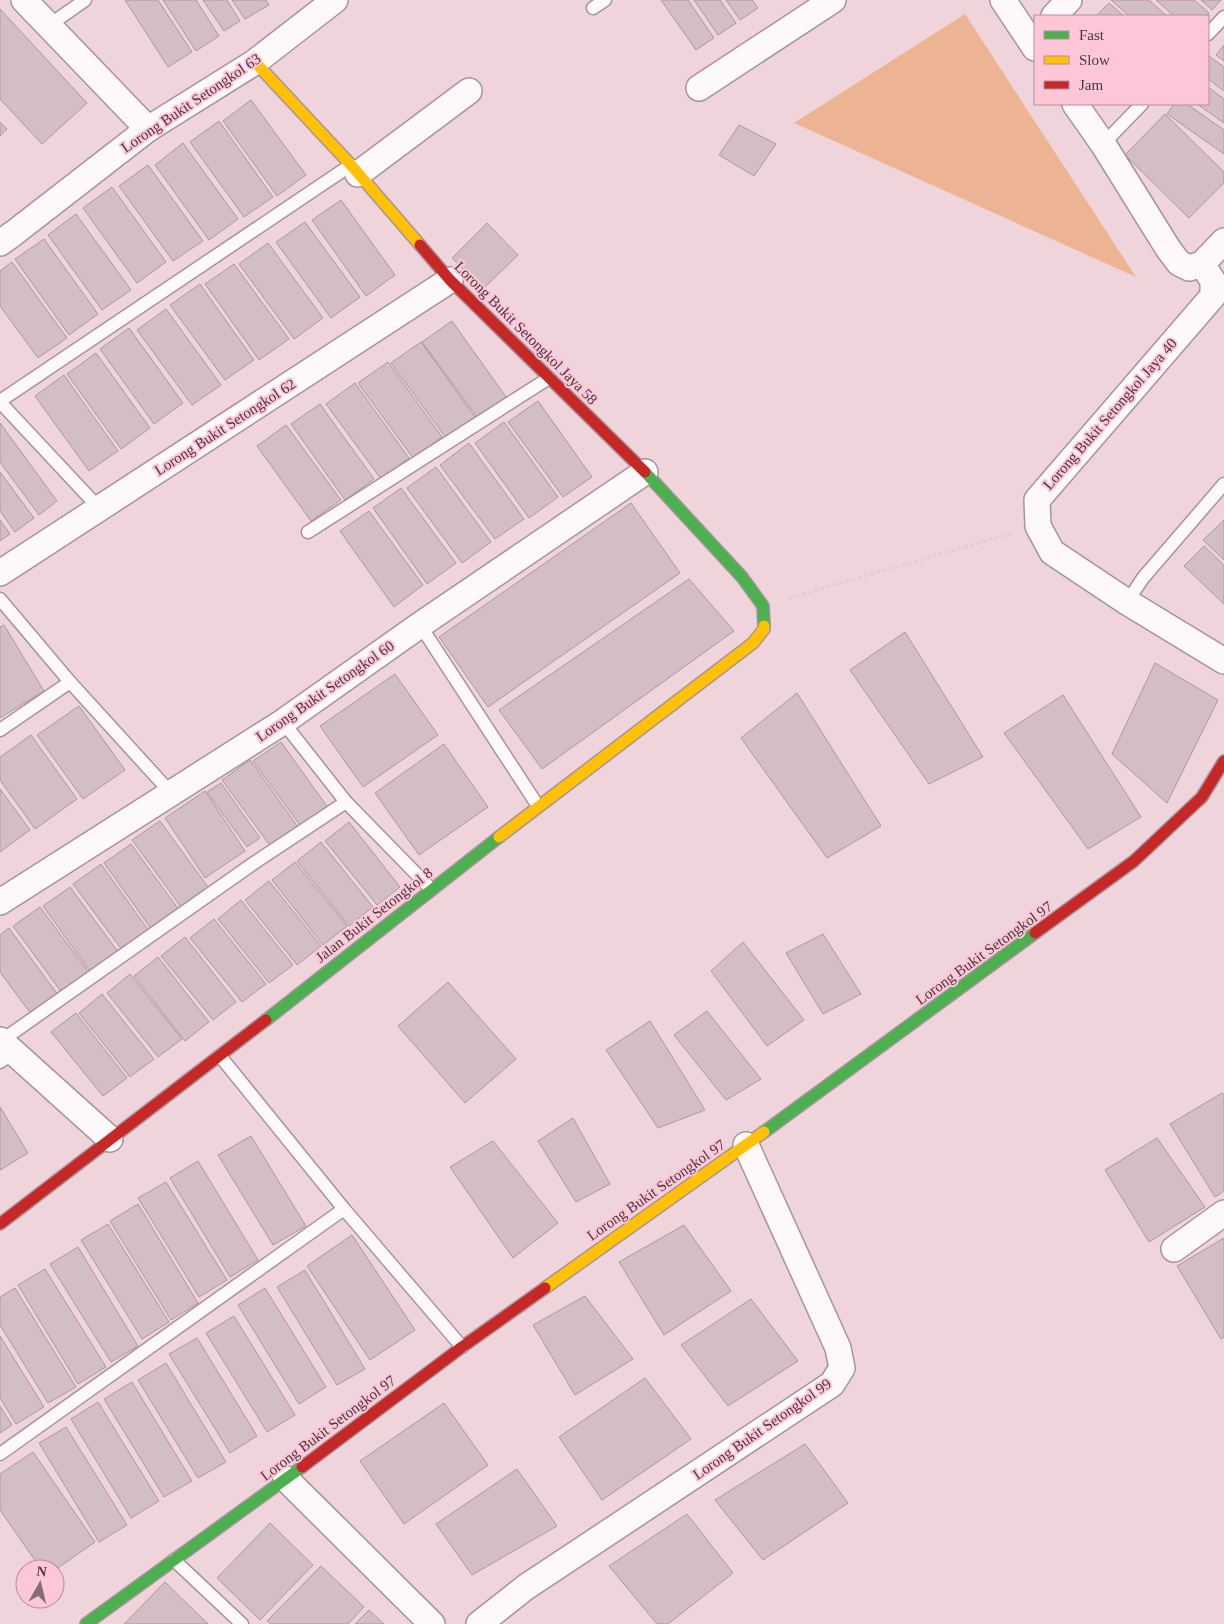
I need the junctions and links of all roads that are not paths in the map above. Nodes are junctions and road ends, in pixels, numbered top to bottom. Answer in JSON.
{"nodes":[{"id":1,"x":24,"y":0,"type":"edge"},
{"id":2,"x":85,"y":0,"type":"edge"},
{"id":3,"x":335,"y":0,"type":"edge"},
{"id":4,"x":605,"y":0,"type":"edge"},
{"id":5,"x":832,"y":0,"type":"edge"},
{"id":6,"x":1003,"y":0,"type":"edge"},
{"id":7,"x":1068,"y":0,"type":"edge"},
{"id":8,"x":593,"y":8,"type":"dead end"},
{"id":9,"x":1055,"y":15,"type":"edge"},
{"id":10,"x":1224,"y":17,"type":"edge"},
{"id":11,"x":48,"y":26,"type":"junction"},
{"id":12,"x":1209,"y":33,"type":"edge"},
{"id":13,"x":1034,"y":43,"type":"edge"},
{"id":14,"x":255,"y":62,"type":"junction"},
{"id":15,"x":699,"y":88,"type":"dead end"},
{"id":16,"x":469,"y":91,"type":"dead end"},
{"id":17,"x":1076,"y":105,"type":"edge"},
{"id":18,"x":1141,"y":105,"type":"edge"},
{"id":19,"x":148,"y":129,"type":"junction"},
{"id":20,"x":1103,"y":144,"type":"junction"},
{"id":21,"x":354,"y":169,"type":"junction"},
{"id":22,"x":5,"y":232,"type":"edge"},
{"id":23,"x":1224,"y":241,"type":"edge"},
{"id":24,"x":1202,"y":264,"type":"junction"},
{"id":25,"x":450,"y":280,"type":"junction"},
{"id":26,"x":549,"y":378,"type":"junction"},
{"id":27,"x":0,"y":402,"type":"edge"},
{"id":28,"x":645,"y":472,"type":"junction"},
{"id":29,"x":1224,"y":484,"type":"edge"},
{"id":30,"x":100,"y":509,"type":"junction"},
{"id":31,"x":308,"y":532,"type":"dead end"},
{"id":32,"x":0,"y":573,"type":"edge"},
{"id":33,"x":0,"y":599,"type":"edge"},
{"id":34,"x":1127,"y":602,"type":"junction"},
{"id":35,"x":420,"y":625,"type":"junction"},
{"id":36,"x":764,"y":629,"type":"joint"},
{"id":37,"x":1224,"y":662,"type":"edge"},
{"id":38,"x":70,"y":682,"type":"junction"},
{"id":39,"x":283,"y":722,"type":"junction"},
{"id":40,"x":0,"y":730,"type":"edge"},
{"id":41,"x":1224,"y":761,"type":"edge"},
{"id":42,"x":171,"y":793,"type":"junction"},
{"id":43,"x":346,"y":802,"type":"junction"},
{"id":44,"x":538,"y":806,"type":"junction"},
{"id":45,"x":431,"y":889,"type":"junction"},
{"id":46,"x":0,"y":902,"type":"edge"},
{"id":47,"x":4,"y":1049,"type":"edge"},
{"id":48,"x":220,"y":1056,"type":"junction"},
{"id":49,"x":110,"y":1139,"type":"junction"},
{"id":50,"x":746,"y":1145,"type":"junction"},
{"id":51,"x":344,"y":1209,"type":"junction"},
{"id":52,"x":1224,"y":1213,"type":"edge"},
{"id":53,"x":0,"y":1224,"type":"edge"},
{"id":54,"x":1174,"y":1249,"type":"dead end"},
{"id":55,"x":462,"y":1347,"type":"junction"},
{"id":56,"x":0,"y":1454,"type":"edge"},
{"id":57,"x":286,"y":1479,"type":"junction"},
{"id":58,"x":174,"y":1560,"type":"junction"},
{"id":59,"x":86,"y":1624,"type":"edge"},
{"id":60,"x":242,"y":1624,"type":"edge"},
{"id":61,"x":432,"y":1624,"type":"edge"},
{"id":62,"x":479,"y":1624,"type":"edge"}],
"edges":[{"from":1,"to":11,"type":"street"},
{"from":2,"to":11,"type":"lane"},
{"from":3,"to":14,"type":"street","name":"Lorong Bukit Setongkol 63"},
{"from":4,"to":8,"type":"lane"},
{"from":5,"to":15,"type":"street"},
{"from":6,"to":13,"type":"street"},
{"from":7,"to":9,"type":"street"},
{"from":10,"to":12,"type":"lane"},
{"from":11,"to":19,"type":"street"},
{"from":14,"to":19,"type":"street","name":"Lorong Bukit Setongkol 63"},
{"from":14,"to":21,"type":"street","name":"Lorong Bukit Setongkol Jaya 58"},
{"from":16,"to":21,"type":"street"},
{"from":17,"to":20,"type":"street"},
{"from":18,"to":20,"type":"lane"},
{"from":19,"to":22,"type":"street","name":"Lorong Bukit Setongkol 63"},
{"from":20,"to":24,"type":"street"},
{"from":21,"to":25,"type":"street","name":"Lorong Bukit Setongkol Jaya 58"},
{"from":21,"to":27,"type":"lane"},
{"from":23,"to":24,"type":"street"},
{"from":24,"to":34,"type":"street","name":"Lorong Bukit Setongkol Jaya 40"},
{"from":25,"to":26,"type":"street","name":"Lorong Bukit Setongkol Jaya 58"},
{"from":25,"to":30,"type":"street","name":"Lorong Bukit Setongkol 62"},
{"from":26,"to":28,"type":"street","name":"Lorong Bukit Setongkol Jaya 58"},
{"from":26,"to":31,"type":"lane"},
{"from":27,"to":30,"type":"lane"},
{"from":28,"to":35,"type":"street","name":"Lorong Bukit Setongkol 60"},
{"from":28,"to":36,"type":"street","name":"Lorong Bukit Setongkol Jaya 58"},
{"from":29,"to":34,"type":"lane"},
{"from":30,"to":32,"type":"street","name":"Lorong Bukit Setongkol 62"},
{"from":33,"to":38,"type":"lane"},
{"from":34,"to":37,"type":"street","name":"Lorong Bukit Setongkol Jaya 40"},
{"from":35,"to":39,"type":"street","name":"Lorong Bukit Setongkol 60"},
{"from":35,"to":44,"type":"lane"},
{"from":36,"to":44,"type":"street","name":"Jalan Bukit Setongkol 8"},
{"from":38,"to":40,"type":"lane"},
{"from":38,"to":42,"type":"lane"},
{"from":39,"to":42,"type":"street","name":"Lorong Bukit Setongkol 60"},
{"from":39,"to":43,"type":"lane"},
{"from":41,"to":50,"type":"street","name":"Lorong Bukit Setongkol 97"},
{"from":42,"to":46,"type":"street","name":"Lorong Bukit Setongkol 60"},
{"from":43,"to":45,"type":"lane"},
{"from":43,"to":47,"type":"lane"},
{"from":44,"to":45,"type":"street","name":"Jalan Bukit Setongkol 8"},
{"from":45,"to":48,"type":"street","name":"Jalan Bukit Setongkol 8"},
{"from":47,"to":49,"type":"street"},
{"from":48,"to":49,"type":"street","name":"Jalan Bukit Setongkol 8"},
{"from":48,"to":51,"type":"lane"},
{"from":49,"to":53,"type":"street","name":"Jalan Bukit Setongkol 8"},
{"from":50,"to":55,"type":"street","name":"Lorong Bukit Setongkol 97"},
{"from":50,"to":62,"type":"street","name":"Lorong Bukit Setongkol 99"},
{"from":51,"to":55,"type":"lane"},
{"from":51,"to":56,"type":"lane"},
{"from":52,"to":54,"type":"street"},
{"from":55,"to":57,"type":"street","name":"Lorong Bukit Setongkol 97"},
{"from":57,"to":58,"type":"street","name":"Lorong Bukit Setongkol 97"},
{"from":57,"to":61,"type":"street"},
{"from":58,"to":59,"type":"street","name":"Lorong Bukit Setongkol 97"},
{"from":58,"to":60,"type":"lane"}]}
